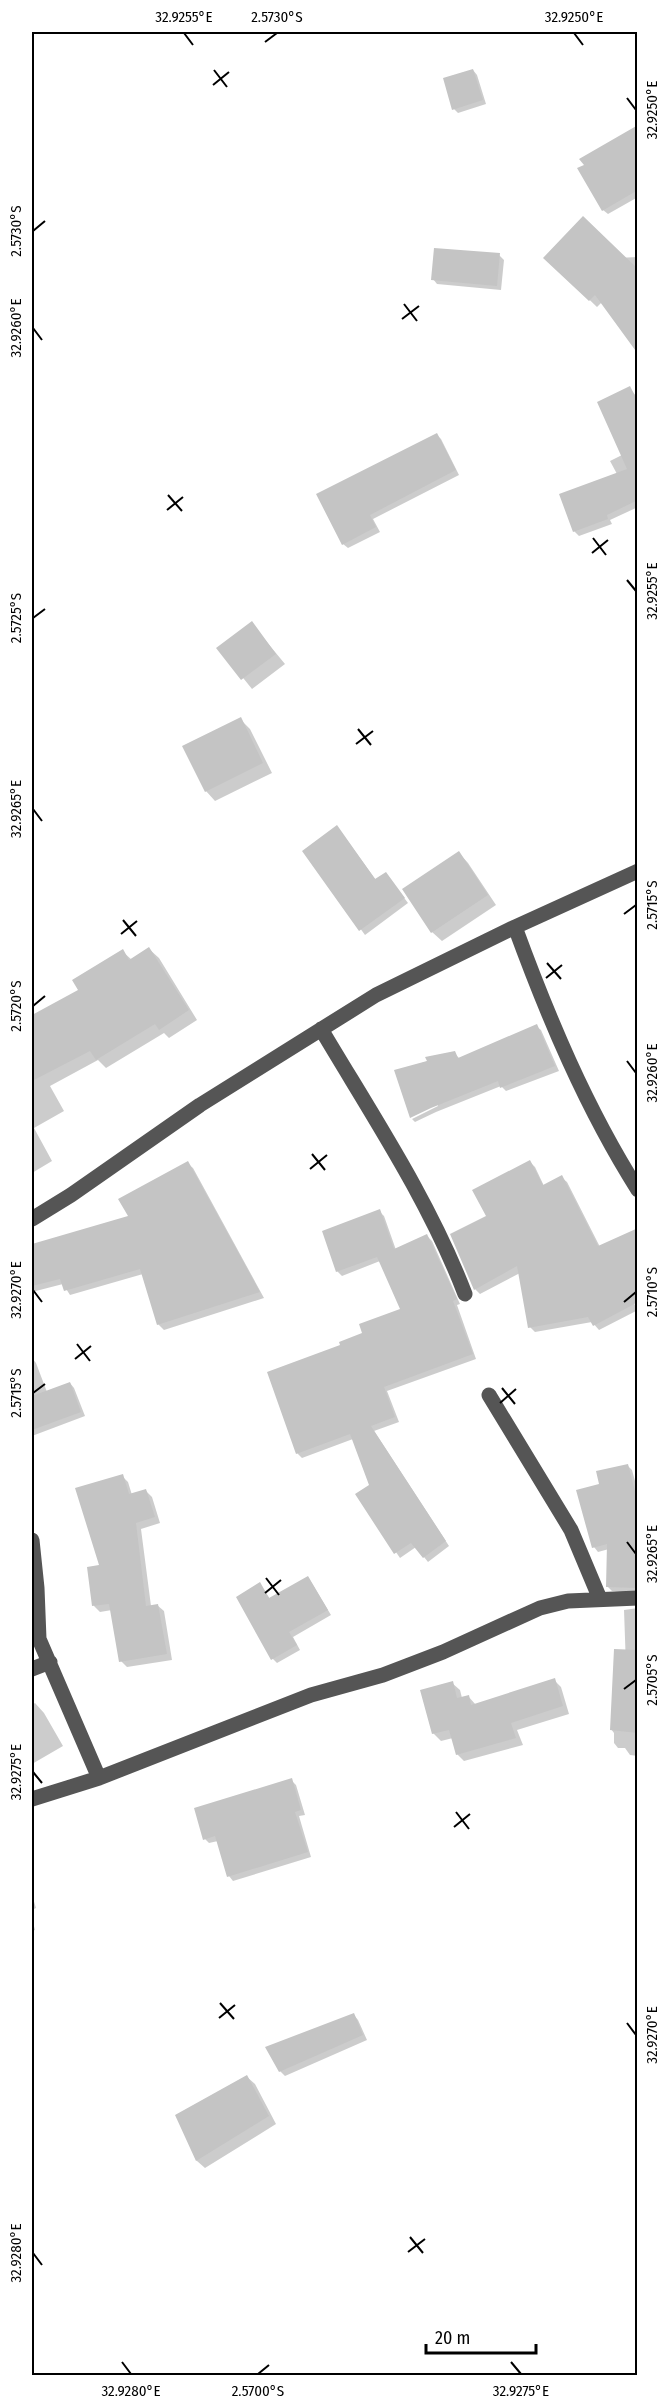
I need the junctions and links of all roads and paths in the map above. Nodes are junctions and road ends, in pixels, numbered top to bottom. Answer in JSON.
{"nodes":[{"id":1,"x":638,"y":871,"type":"edge"},
{"id":2,"x":516,"y":927,"type":"junction"},
{"id":3,"x":321,"y":1029,"type":"junction"},
{"id":4,"x":638,"y":1190,"type":"edge"},
{"id":5,"x":32,"y":1220,"type":"edge"},
{"id":6,"x":465,"y":1294,"type":"dead end"},
{"id":7,"x":489,"y":1395,"type":"dead end"},
{"id":8,"x":32,"y":1540,"type":"edge"},
{"id":9,"x":638,"y":1598,"type":"edge"},
{"id":10,"x":600,"y":1599,"type":"junction"},
{"id":11,"x":50,"y":1662,"type":"junction"},
{"id":12,"x":32,"y":1669,"type":"edge"},
{"id":13,"x":99,"y":1778,"type":"junction"},
{"id":14,"x":32,"y":1799,"type":"edge"}],
"edges":[{"from":1,"to":2,"type":"street"},
{"from":2,"to":3,"type":"street"},
{"from":2,"to":4,"type":"street"},
{"from":3,"to":5,"type":"street"},
{"from":3,"to":6,"type":"street"},
{"from":7,"to":10,"type":"street"},
{"from":8,"to":11,"type":"street"},
{"from":9,"to":10,"type":"street"},
{"from":10,"to":13,"type":"street"},
{"from":11,"to":12,"type":"street"},
{"from":11,"to":13,"type":"street"},
{"from":13,"to":14,"type":"street"}]}
